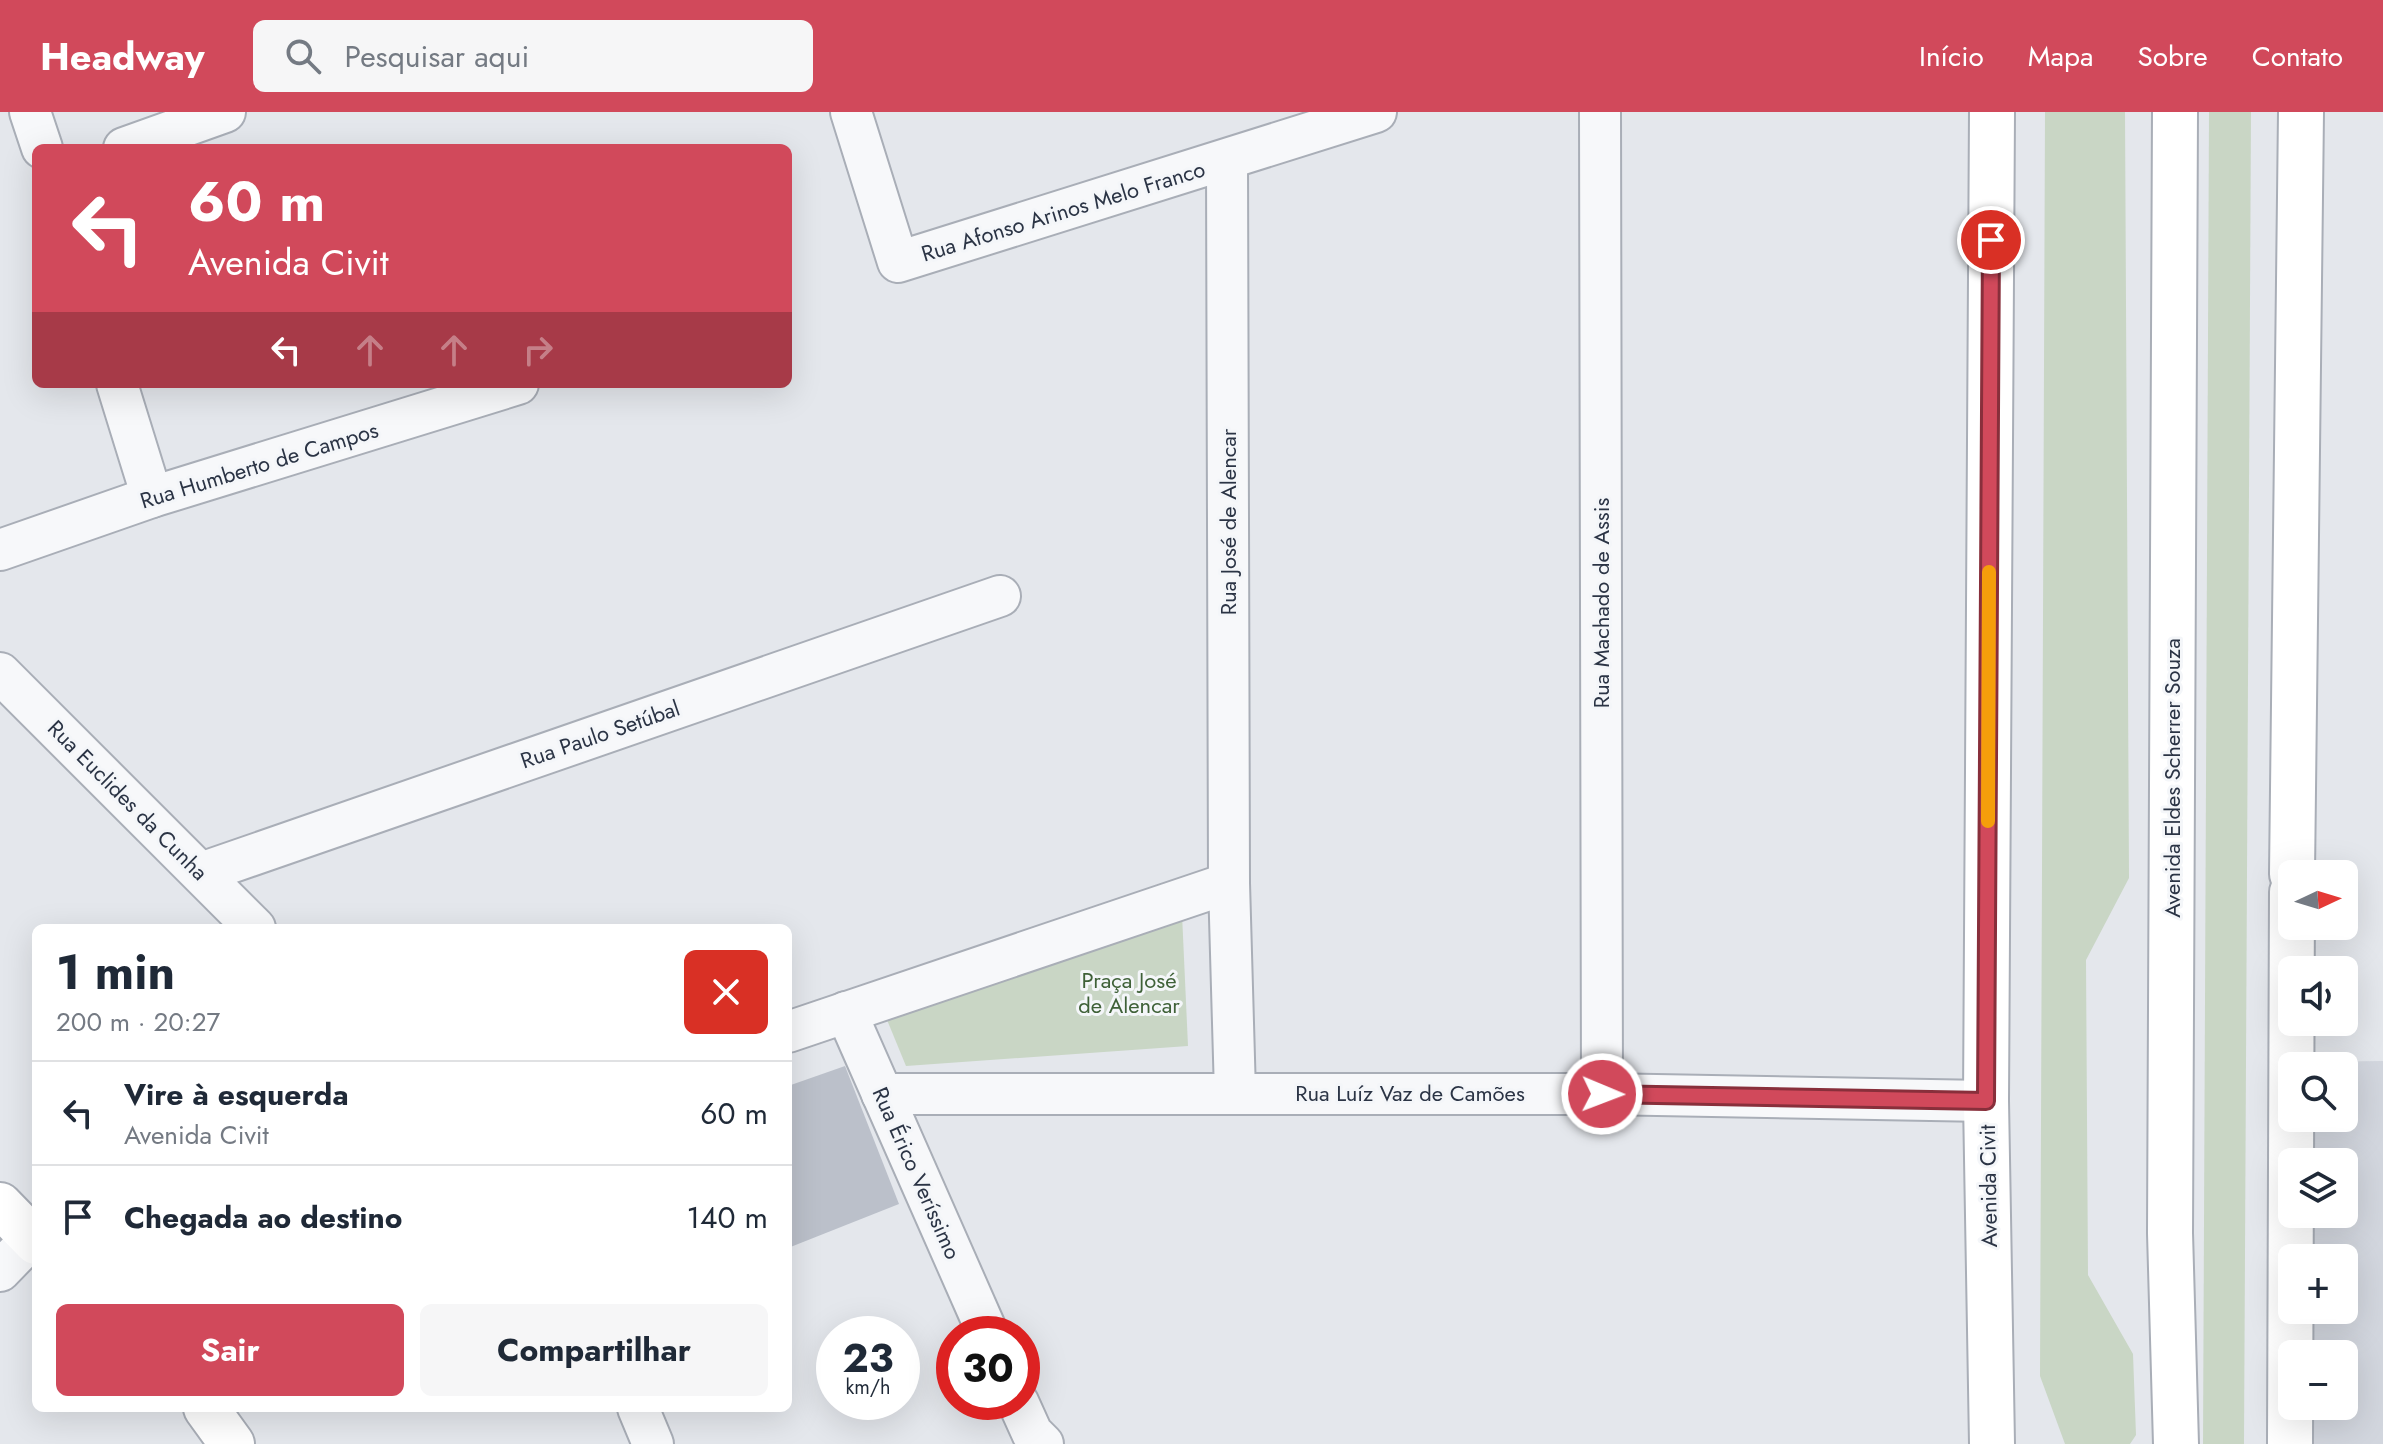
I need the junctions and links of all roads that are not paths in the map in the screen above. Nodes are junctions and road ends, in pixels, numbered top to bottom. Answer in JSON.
{"nodes":[{"id":1,"x":30,"y":112,"type":"edge"},
{"id":2,"x":225,"y":112,"type":"edge"},
{"id":3,"x":851,"y":112,"type":"edge"},
{"id":4,"x":1376,"y":112,"type":"edge"},
{"id":5,"x":1600,"y":112,"type":"edge"},
{"id":6,"x":1992,"y":112,"type":"edge"},
{"id":7,"x":2175,"y":112,"type":"edge"},
{"id":8,"x":2301,"y":112,"type":"edge"},
{"id":9,"x":41,"y":144,"type":"edge"},
{"id":10,"x":135,"y":144,"type":"edge"},
{"id":11,"x":1227,"y":161,"type":"junction"},
{"id":12,"x":118,"y":388,"type":"edge"},
{"id":13,"x":505,"y":388,"type":"edge"},
{"id":14,"x":152,"y":497,"type":"junction"},
{"id":15,"x":0,"y":550,"type":"edge"},
{"id":16,"x":1000,"y":596,"type":"dead end"},
{"id":17,"x":0,"y":673,"type":"edge"},
{"id":18,"x":2292,"y":860,"type":"edge"},
{"id":19,"x":201,"y":873,"type":"junction"},
{"id":20,"x":1229,"y":883,"type":"junction"},
{"id":21,"x":251,"y":924,"type":"edge"},
{"id":22,"x":2292,"y":940,"type":"edge"},
{"id":23,"x":846,"y":1012,"type":"junction"},
{"id":24,"x":792,"y":1031,"type":"edge"},
{"id":25,"x":1235,"y":1093,"type":"junction"},
{"id":26,"x":882,"y":1094,"type":"junction"},
{"id":27,"x":1602,"y":1094,"type":"junction"},
{"id":28,"x":1986,"y":1101,"type":"junction"},
{"id":29,"x":0,"y":1205,"type":"edge"},
{"id":30,"x":32,"y":1238,"type":"edge"},
{"id":31,"x":32,"y":1242,"type":"edge"},
{"id":32,"x":0,"y":1271,"type":"edge"},
{"id":33,"x":980,"y":1316,"type":"edge"},
{"id":34,"x":209,"y":1412,"type":"edge"},
{"id":35,"x":640,"y":1412,"type":"edge"},
{"id":36,"x":1026,"y":1420,"type":"edge"},
{"id":37,"x":232,"y":1444,"type":"edge"},
{"id":38,"x":653,"y":1444,"type":"edge"},
{"id":39,"x":1043,"y":1444,"type":"edge"},
{"id":40,"x":1992,"y":1444,"type":"edge"},
{"id":41,"x":2176,"y":1444,"type":"edge"},
{"id":42,"x":2290,"y":1444,"type":"edge"}],
"edges":[{"from":1,"to":9,"type":"street"},
{"from":2,"to":10,"type":"street"},
{"from":3,"to":11,"type":"street","name":"Rua Afonso Arinos Melo Franco"},
{"from":4,"to":11,"type":"street","name":"Rua Afonso Arinos Melo Franco"},
{"from":5,"to":27,"type":"street","name":"Rua Machado de Assis"},
{"from":6,"to":28,"type":"main road","name":"Avenida Civit"},
{"from":7,"to":41,"type":"main road","name":"Avenida Eldes Scherrer Souza"},
{"from":8,"to":18,"type":"main road"},
{"from":11,"to":20,"type":"street","name":"Rua José de Alencar"},
{"from":12,"to":14,"type":"street"},
{"from":13,"to":14,"type":"street","name":"Rua Humberto de Campos"},
{"from":14,"to":15,"type":"street","name":"Rua Humberto de Campos"},
{"from":16,"to":19,"type":"street","name":"Rua Paulo Setúbal"},
{"from":17,"to":19,"type":"street","name":"Rua Euclides da Cunha"},
{"from":19,"to":21,"type":"street","name":"Rua Euclides da Cunha"},
{"from":20,"to":23,"type":"street"},
{"from":20,"to":25,"type":"street","name":"Rua José de Alencar"},
{"from":22,"to":42,"type":"main road"},
{"from":23,"to":24,"type":"street"},
{"from":23,"to":26,"type":"street","name":"Rua Érico Veríssimo"},
{"from":25,"to":26,"type":"street","name":"Rua Luíz Vaz de Camões"},
{"from":25,"to":27,"type":"street","name":"Rua Luíz Vaz de Camões"},
{"from":26,"to":33,"type":"street","name":"Rua Érico Veríssimo"},
{"from":27,"to":28,"type":"street","name":"Rua Luíz Vaz de Camões"},
{"from":28,"to":40,"type":"main road","name":"Avenida Civit"},
{"from":29,"to":30,"type":"main road"},
{"from":31,"to":32,"type":"street"},
{"from":34,"to":37,"type":"main road"},
{"from":35,"to":38,"type":"street"},
{"from":36,"to":39,"type":"street"}]}
